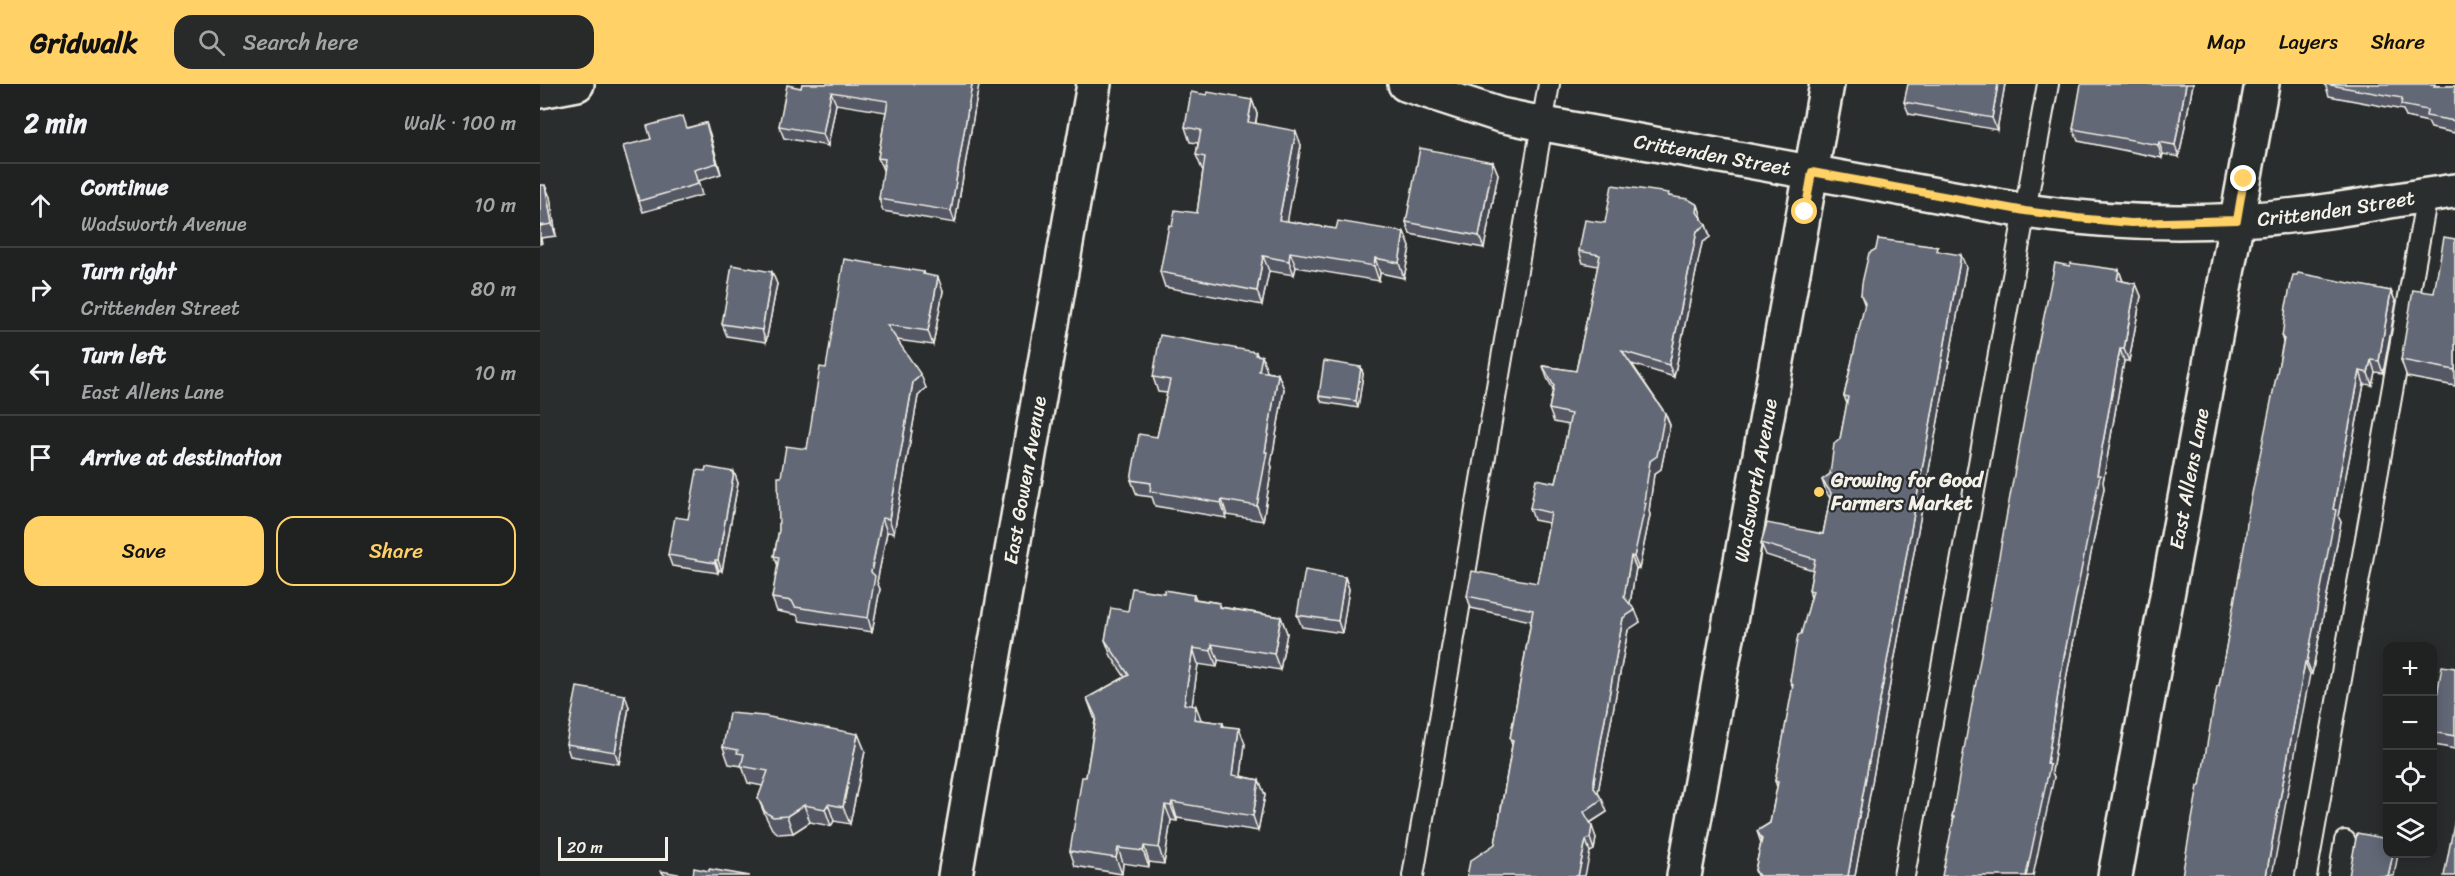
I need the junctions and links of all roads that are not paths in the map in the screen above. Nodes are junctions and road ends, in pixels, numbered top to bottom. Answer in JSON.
{"nodes":[{"id":1,"x":577,"y":84,"type":"edge"},
{"id":2,"x":1094,"y":84,"type":"edge"},
{"id":3,"x":1405,"y":84,"type":"edge"},
{"id":4,"x":1549,"y":84,"type":"edge"},
{"id":5,"x":1827,"y":84,"type":"edge"},
{"id":6,"x":2048,"y":84,"type":"edge"},
{"id":7,"x":2262,"y":84,"type":"edge"},
{"id":8,"x":540,"y":91,"type":"edge"},
{"id":9,"x":1544,"y":124,"type":"junction"},
{"id":10,"x":1812,"y":172,"type":"junction"},
{"id":11,"x":2441,"y":193,"type":"edge"},
{"id":12,"x":2025,"y":211,"type":"junction"},
{"id":13,"x":2237,"y":220,"type":"junction"},
{"id":14,"x":2345,"y":841,"type":"dead end"},
{"id":15,"x":955,"y":876,"type":"edge"},
{"id":16,"x":1413,"y":876,"type":"edge"},
{"id":17,"x":1684,"y":876,"type":"edge"},
{"id":18,"x":1904,"y":876,"type":"edge"},
{"id":19,"x":2115,"y":876,"type":"edge"},
{"id":20,"x":2306,"y":876,"type":"edge"},
{"id":21,"x":2339,"y":876,"type":"edge"}],
"edges":[{"from":1,"to":8,"type":"street"},
{"from":2,"to":15,"type":"street","name":"East Gowen Avenue"},
{"from":3,"to":9,"type":"street","name":"Crittenden Street"},
{"from":4,"to":9,"type":"lane"},
{"from":5,"to":10,"type":"street","name":"Wadsworth Avenue"},
{"from":6,"to":12,"type":"lane"},
{"from":7,"to":13,"type":"street","name":"East Allens Lane"},
{"from":9,"to":10,"type":"street","name":"Crittenden Street"},
{"from":9,"to":16,"type":"lane"},
{"from":10,"to":12,"type":"street","name":"Crittenden Street"},
{"from":10,"to":17,"type":"street","name":"Wadsworth Avenue"},
{"from":11,"to":13,"type":"street","name":"Crittenden Street"},
{"from":11,"to":20,"type":"lane"},
{"from":12,"to":13,"type":"street","name":"Crittenden Street"},
{"from":12,"to":18,"type":"lane"},
{"from":13,"to":19,"type":"street","name":"East Allens Lane"},
{"from":14,"to":21,"type":"lane"}]}
